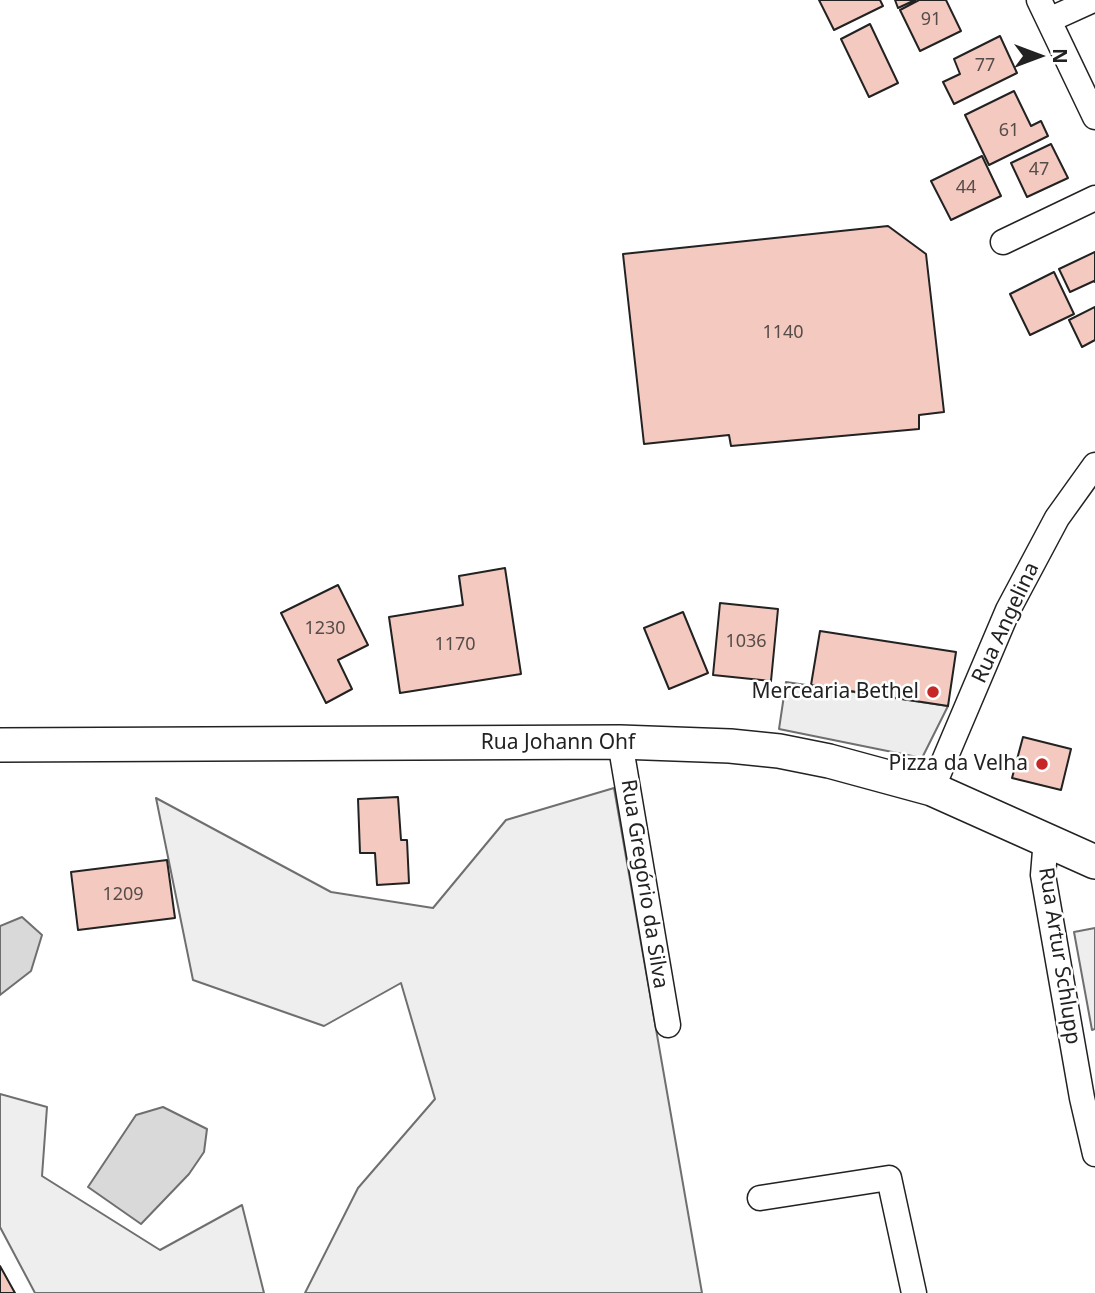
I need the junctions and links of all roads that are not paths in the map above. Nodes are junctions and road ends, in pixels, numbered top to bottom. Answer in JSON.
{"nodes":[{"id":1,"x":1093,"y":0,"type":"edge"},
{"id":2,"x":1044,"y":10,"type":"edge"},
{"id":3,"x":1095,"y":117,"type":"edge"},
{"id":4,"x":1095,"y":198,"type":"edge"},
{"id":5,"x":1003,"y":242,"type":"dead end"},
{"id":6,"x":1095,"y":465,"type":"edge"},
{"id":7,"x":620,"y":742,"type":"junction"},
{"id":8,"x":0,"y":745,"type":"edge"},
{"id":9,"x":932,"y":789,"type":"junction"},
{"id":10,"x":1046,"y":839,"type":"junction"},
{"id":11,"x":1095,"y":862,"type":"edge"},
{"id":12,"x":667,"y":1025,"type":"dead end"},
{"id":13,"x":1095,"y":1154,"type":"edge"},
{"id":14,"x":760,"y":1198,"type":"dead end"},
{"id":15,"x":914,"y":1293,"type":"edge"}],
"edges":[{"from":1,"to":2,"type":"street"},
{"from":2,"to":3,"type":"street"},
{"from":4,"to":5,"type":"street"},
{"from":6,"to":9,"type":"street","name":"Rua Angelina"},
{"from":7,"to":8,"type":"main road","name":"Rua Johann Ohf"},
{"from":7,"to":9,"type":"main road","name":"Rua Johann Ohf"},
{"from":7,"to":12,"type":"street","name":"Rua Gregório da Silva"},
{"from":9,"to":10,"type":"main road","name":"Rua Johann Ohf"},
{"from":10,"to":11,"type":"main road","name":"Rua Johann Ohf"},
{"from":10,"to":13,"type":"street","name":"Rua Artur Schlupp"},
{"from":14,"to":15,"type":"street"}]}
